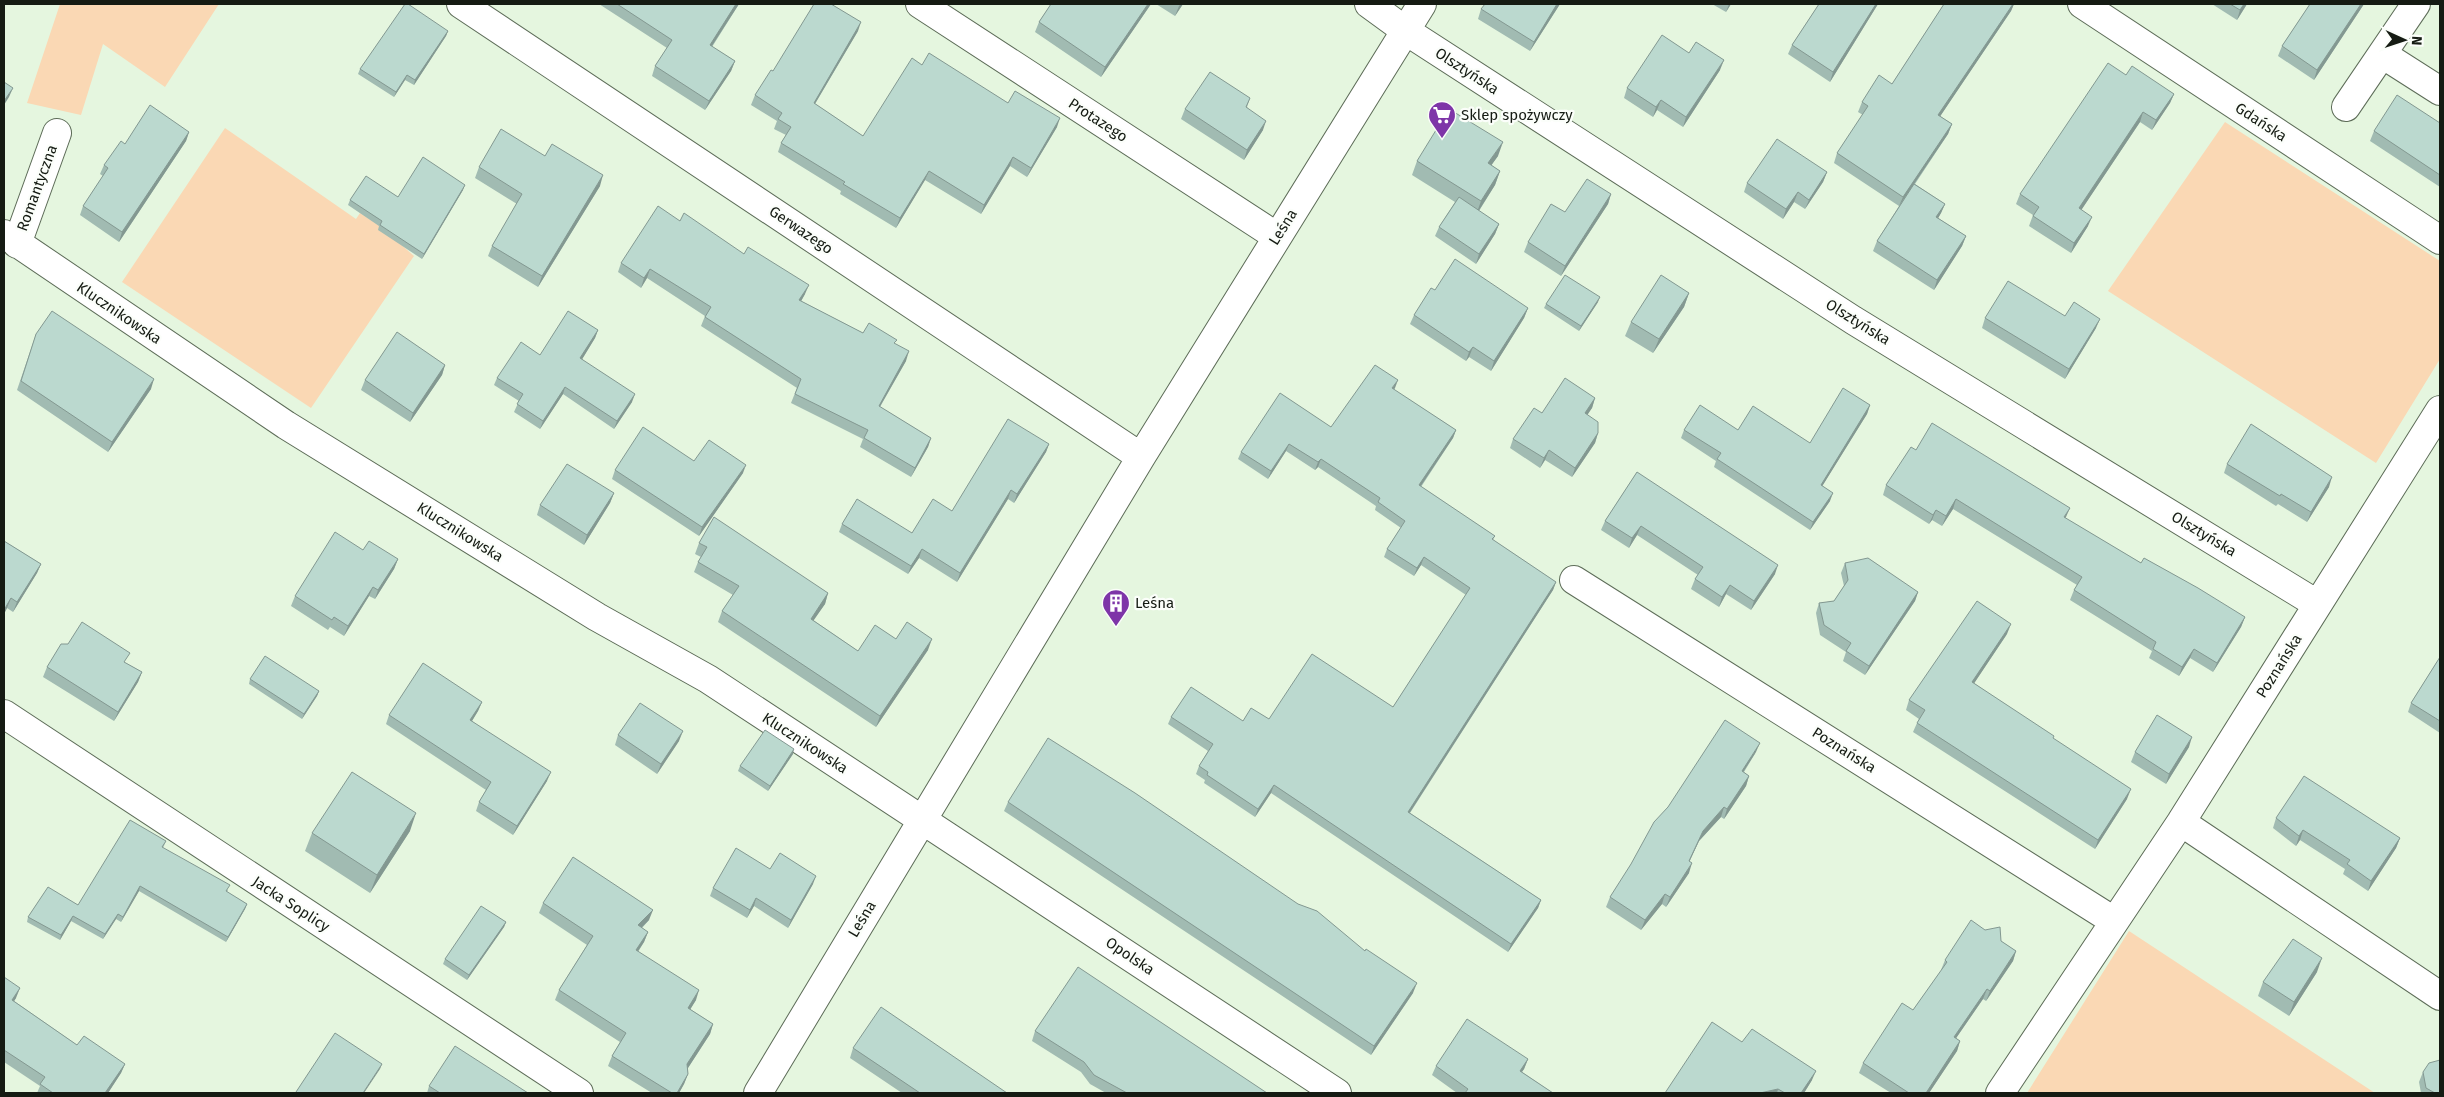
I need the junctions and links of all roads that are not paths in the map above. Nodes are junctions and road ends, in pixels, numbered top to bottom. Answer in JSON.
{"nodes":[{"id":1,"x":461,"y":4,"type":"edge"},
{"id":2,"x":920,"y":4,"type":"edge"},
{"id":3,"x":1369,"y":4,"type":"edge"},
{"id":4,"x":1422,"y":4,"type":"edge"},
{"id":5,"x":2082,"y":4,"type":"edge"},
{"id":6,"x":2416,"y":4,"type":"edge"},
{"id":7,"x":1406,"y":30,"type":"junction"},
{"id":8,"x":2382,"y":54,"type":"junction"},
{"id":9,"x":2440,"y":92,"type":"edge"},
{"id":10,"x":2346,"y":107,"type":"dead end"},
{"id":11,"x":57,"y":133,"type":"dead end"},
{"id":12,"x":1276,"y":236,"type":"junction"},
{"id":13,"x":10,"y":239,"type":"edge"},
{"id":14,"x":2440,"y":240,"type":"edge"},
{"id":15,"x":2440,"y":410,"type":"edge"},
{"id":16,"x":1142,"y":457,"type":"junction"},
{"id":17,"x":1574,"y":580,"type":"dead end"},
{"id":18,"x":2317,"y":604,"type":"junction"},
{"id":19,"x":4,"y":714,"type":"edge"},
{"id":20,"x":922,"y":819,"type":"junction"},
{"id":21,"x":2181,"y":822,"type":"junction"},
{"id":22,"x":2114,"y":921,"type":"junction"},
{"id":23,"x":2440,"y":996,"type":"edge"},
{"id":24,"x":579,"y":1093,"type":"edge"},
{"id":25,"x":758,"y":1093,"type":"edge"},
{"id":26,"x":1337,"y":1093,"type":"edge"},
{"id":27,"x":2000,"y":1093,"type":"edge"}],
"edges":[{"from":1,"to":16,"type":"street","name":"Gerwazego"},
{"from":2,"to":12,"type":"street","name":"Protazego"},
{"from":3,"to":7,"type":"street","name":"Olsztyńska"},
{"from":4,"to":7,"type":"street","name":"Leśna"},
{"from":5,"to":14,"type":"street","name":"Gdańska"},
{"from":6,"to":8,"type":"street"},
{"from":7,"to":12,"type":"street","name":"Leśna"},
{"from":7,"to":18,"type":"street","name":"Olsztyńska"},
{"from":8,"to":9,"type":"street"},
{"from":8,"to":10,"type":"street"},
{"from":11,"to":13,"type":"street","name":"Romantyczna"},
{"from":12,"to":16,"type":"street","name":"Leśna"},
{"from":13,"to":20,"type":"street","name":"Klucznikowska"},
{"from":15,"to":18,"type":"street","name":"Poznańska"},
{"from":16,"to":20,"type":"street","name":"Leśna"},
{"from":17,"to":22,"type":"street","name":"Poznańska"},
{"from":18,"to":21,"type":"street","name":"Poznańska"},
{"from":19,"to":24,"type":"street","name":"Jacka Soplicy"},
{"from":20,"to":25,"type":"street","name":"Leśna"},
{"from":20,"to":26,"type":"street","name":"Opolska"},
{"from":21,"to":22,"type":"street","name":"Poznańska"},
{"from":21,"to":23,"type":"street"},
{"from":22,"to":27,"type":"street","name":"Poznańska"}]}
